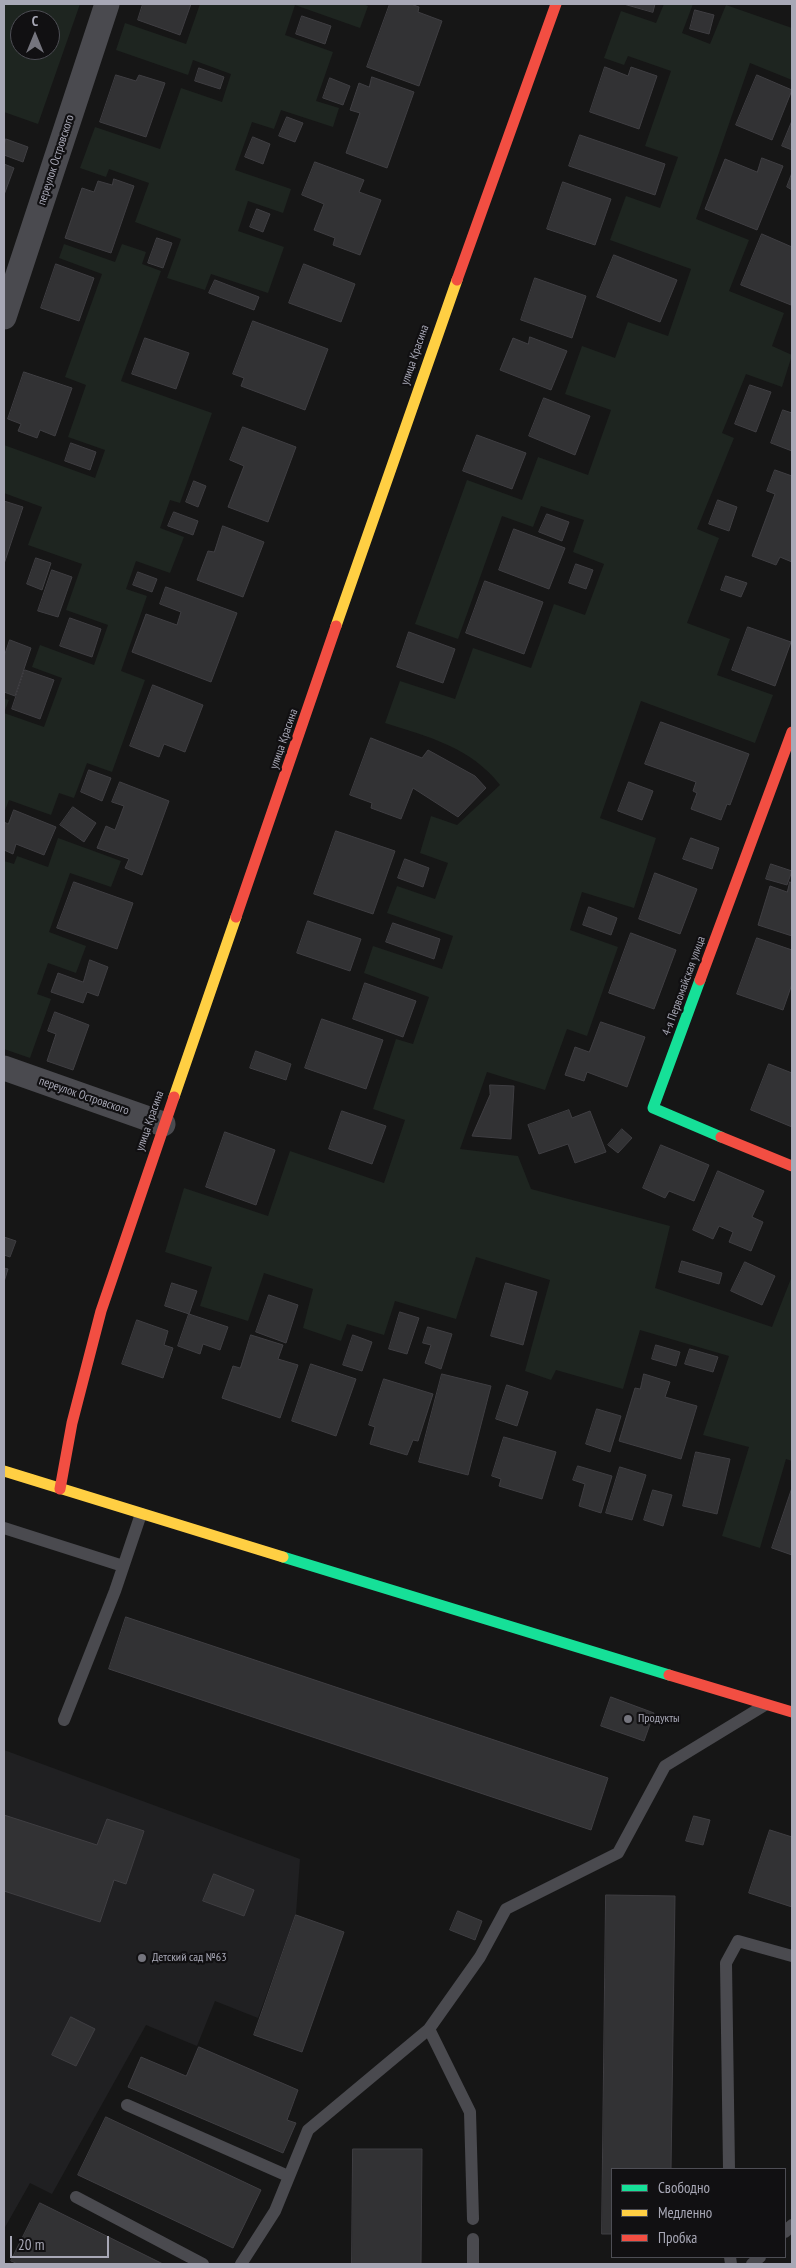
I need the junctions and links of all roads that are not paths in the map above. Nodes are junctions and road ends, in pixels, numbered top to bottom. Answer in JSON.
{"nodes":[{"id":1,"x":107,"y":4,"type":"edge"},
{"id":2,"x":556,"y":4,"type":"edge"},
{"id":3,"x":4,"y":317,"type":"edge"},
{"id":4,"x":792,"y":732,"type":"edge"},
{"id":5,"x":4,"y":1068,"type":"edge"},
{"id":6,"x":163,"y":1124,"type":"junction"},
{"id":7,"x":792,"y":1166,"type":"edge"},
{"id":8,"x":4,"y":1471,"type":"edge"},
{"id":9,"x":60,"y":1489,"type":"junction"},
{"id":10,"x":141,"y":1514,"type":"junction"},
{"id":11,"x":4,"y":1528,"type":"edge"},
{"id":12,"x":123,"y":1566,"type":"junction"},
{"id":13,"x":767,"y":1704,"type":"junction"},
{"id":14,"x":792,"y":1712,"type":"edge"},
{"id":15,"x":64,"y":1720,"type":"dead end"},
{"id":16,"x":792,"y":1956,"type":"edge"},
{"id":17,"x":430,"y":2029,"type":"junction"},
{"id":18,"x":127,"y":2105,"type":"dead end"},
{"id":19,"x":729,"y":2168,"type":"edge"},
{"id":20,"x":288,"y":2176,"type":"junction"},
{"id":21,"x":76,"y":2197,"type":"dead end"},
{"id":22,"x":473,"y":2219,"type":"dead end"},
{"id":23,"x":473,"y":2239,"type":"dead end"},
{"id":24,"x":202,"y":2264,"type":"edge"},
{"id":25,"x":241,"y":2264,"type":"edge"},
{"id":26,"x":473,"y":2264,"type":"edge"}],
"edges":[{"from":1,"to":3,"type":"street","name":"переулок Островского"},
{"from":2,"to":6,"type":"street","name":"улица Красина"},
{"from":4,"to":7,"type":"street","name":"4-я Первомайская улица"},
{"from":5,"to":6,"type":"street","name":"переулок Островского"},
{"from":6,"to":9,"type":"street","name":"улица Красина"},
{"from":8,"to":9,"type":"street"},
{"from":9,"to":10,"type":"street"},
{"from":10,"to":12,"type":"lane"},
{"from":10,"to":13,"type":"street"},
{"from":11,"to":12,"type":"lane"},
{"from":12,"to":15,"type":"lane"},
{"from":13,"to":14,"type":"street"},
{"from":13,"to":17,"type":"lane"},
{"from":16,"to":19,"type":"lane"},
{"from":17,"to":20,"type":"lane"},
{"from":17,"to":22,"type":"lane"},
{"from":18,"to":20,"type":"lane"},
{"from":20,"to":25,"type":"lane"},
{"from":21,"to":24,"type":"lane"},
{"from":23,"to":26,"type":"lane"}]}
